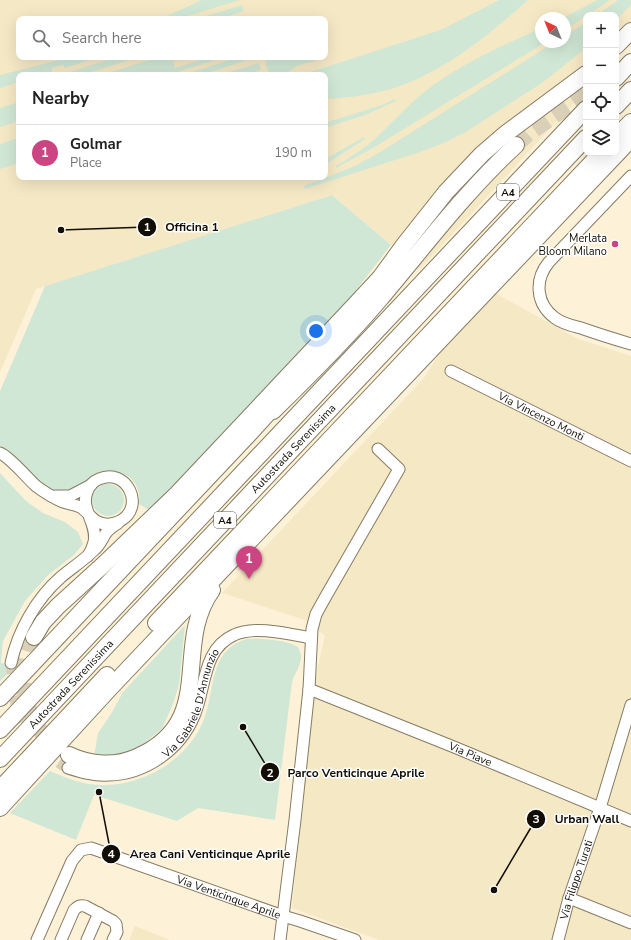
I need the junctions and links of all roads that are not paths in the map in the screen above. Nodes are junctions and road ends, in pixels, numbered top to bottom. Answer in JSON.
{"nodes":[{"id":1,"x":631,"y":31,"type":"edge"},
{"id":2,"x":619,"y":43,"type":"edge"},
{"id":3,"x":631,"y":62,"type":"edge"},
{"id":4,"x":619,"y":75,"type":"edge"},
{"id":5,"x":583,"y":76,"type":"edge"},
{"id":6,"x":631,"y":90,"type":"edge"},
{"id":7,"x":619,"y":103,"type":"edge"},
{"id":8,"x":583,"y":113,"type":"edge"},
{"id":9,"x":627,"y":130,"type":"edge"},
{"id":10,"x":583,"y":141,"type":"edge"},
{"id":11,"x":516,"y":145,"type":"tunnel mouth"},
{"id":12,"x":598,"y":156,"type":"edge"},
{"id":13,"x":631,"y":176,"type":"edge"},
{"id":14,"x":430,"y":212,"type":"junction"},
{"id":15,"x":631,"y":344,"type":"edge"},
{"id":16,"x":451,"y":371,"type":"dead end"},
{"id":17,"x":249,"y":434,"type":"junction"},
{"id":18,"x":378,"y":449,"type":"dead end"},
{"id":19,"x":0,"y":453,"type":"edge"},
{"id":20,"x":631,"y":461,"type":"edge"},
{"id":21,"x":91,"y":484,"type":"junction"},
{"id":22,"x":52,"y":496,"type":"junction"},
{"id":23,"x":288,"y":501,"type":"junction"},
{"id":24,"x":90,"y":515,"type":"junction"},
{"id":25,"x":118,"y":522,"type":"junction"},
{"id":26,"x":88,"y":556,"type":"junction"},
{"id":27,"x":34,"y":637,"type":"tunnel mouth"},
{"id":28,"x":311,"y":638,"type":"junction"},
{"id":29,"x":40,"y":656,"type":"junction"},
{"id":30,"x":11,"y":663,"type":"tunnel mouth"},
{"id":31,"x":309,"y":689,"type":"junction"},
{"id":32,"x":0,"y":692,"type":"edge"},
{"id":33,"x":0,"y":698,"type":"edge"},
{"id":34,"x":631,"y":705,"type":"edge"},
{"id":35,"x":0,"y":730,"type":"edge"},
{"id":36,"x":0,"y":759,"type":"edge"},
{"id":37,"x":68,"y":761,"type":"joint"},
{"id":38,"x":0,"y":789,"type":"edge"},
{"id":39,"x":0,"y":808,"type":"edge"},
{"id":40,"x":600,"y":808,"type":"junction"},
{"id":41,"x":631,"y":821,"type":"edge"},
{"id":42,"x":569,"y":898,"type":"junction"},
{"id":43,"x":98,"y":913,"type":"junction"},
{"id":44,"x":283,"y":916,"type":"junction"},
{"id":45,"x":631,"y":923,"type":"edge"},
{"id":46,"x":37,"y":940,"type":"edge"},
{"id":47,"x":60,"y":940,"type":"edge"},
{"id":48,"x":87,"y":940,"type":"edge"},
{"id":49,"x":113,"y":940,"type":"edge"},
{"id":50,"x":280,"y":940,"type":"edge"},
{"id":51,"x":355,"y":940,"type":"edge"},
{"id":52,"x":558,"y":940,"type":"edge"}],
"edges":[{"from":1,"to":2,"type":"highway"},
{"from":3,"to":4,"type":"highway"},
{"from":5,"to":14,"type":"highway"},
{"from":6,"to":7,"type":"highway"},
{"from":8,"to":35,"type":"highway","name":"Autostrada Serenissima","number":"A4"},
{"from":9,"to":23,"type":"highway"},
{"from":10,"to":36,"type":"highway","name":"Autostrada Serenissima","number":"A4"},
{"from":11,"to":17,"type":"highway"},
{"from":12,"to":38,"type":"highway"},
{"from":13,"to":15,"type":"street"},
{"from":14,"to":17,"type":"highway"},
{"from":14,"to":27,"type":"highway"},
{"from":16,"to":20,"type":"street","name":"Via Vincenzo Monti"},
{"from":17,"to":29,"type":"highway"},
{"from":18,"to":28,"type":"street"},
{"from":19,"to":22,"type":"street"},
{"from":21,"to":22,"type":"street"},
{"from":21,"to":24,"type":"street"},
{"from":21,"to":25,"type":"street"},
{"from":22,"to":24,"type":"street"},
{"from":23,"to":37,"type":"highway"},
{"from":23,"to":39,"type":"highway"},
{"from":24,"to":25,"type":"street"},
{"from":24,"to":26,"type":"street"},
{"from":25,"to":26,"type":"street"},
{"from":26,"to":30,"type":"street"},
{"from":28,"to":31,"type":"street"},
{"from":28,"to":37,"type":"street","name":"Via Gabriele D'Annunzio"},
{"from":29,"to":32,"type":"highway"},
{"from":29,"to":33,"type":"highway"},
{"from":31,"to":40,"type":"street","name":"Via Piave"},
{"from":31,"to":44,"type":"street"},
{"from":34,"to":40,"type":"street","name":"Via Filippo Turati"},
{"from":40,"to":41,"type":"street","name":"Via Piave"},
{"from":40,"to":42,"type":"street","name":"Via Filippo Turati"},
{"from":42,"to":45,"type":"street"},
{"from":42,"to":52,"type":"street","name":"Via Filippo Turati"},
{"from":43,"to":47,"type":"street"},
{"from":43,"to":48,"type":"street"},
{"from":43,"to":49,"type":"street"},
{"from":44,"to":46,"type":"street","name":"Via Venticinque Aprile"},
{"from":44,"to":50,"type":"street"},
{"from":44,"to":51,"type":"street","name":"Via Venticinque Aprile"}]}
